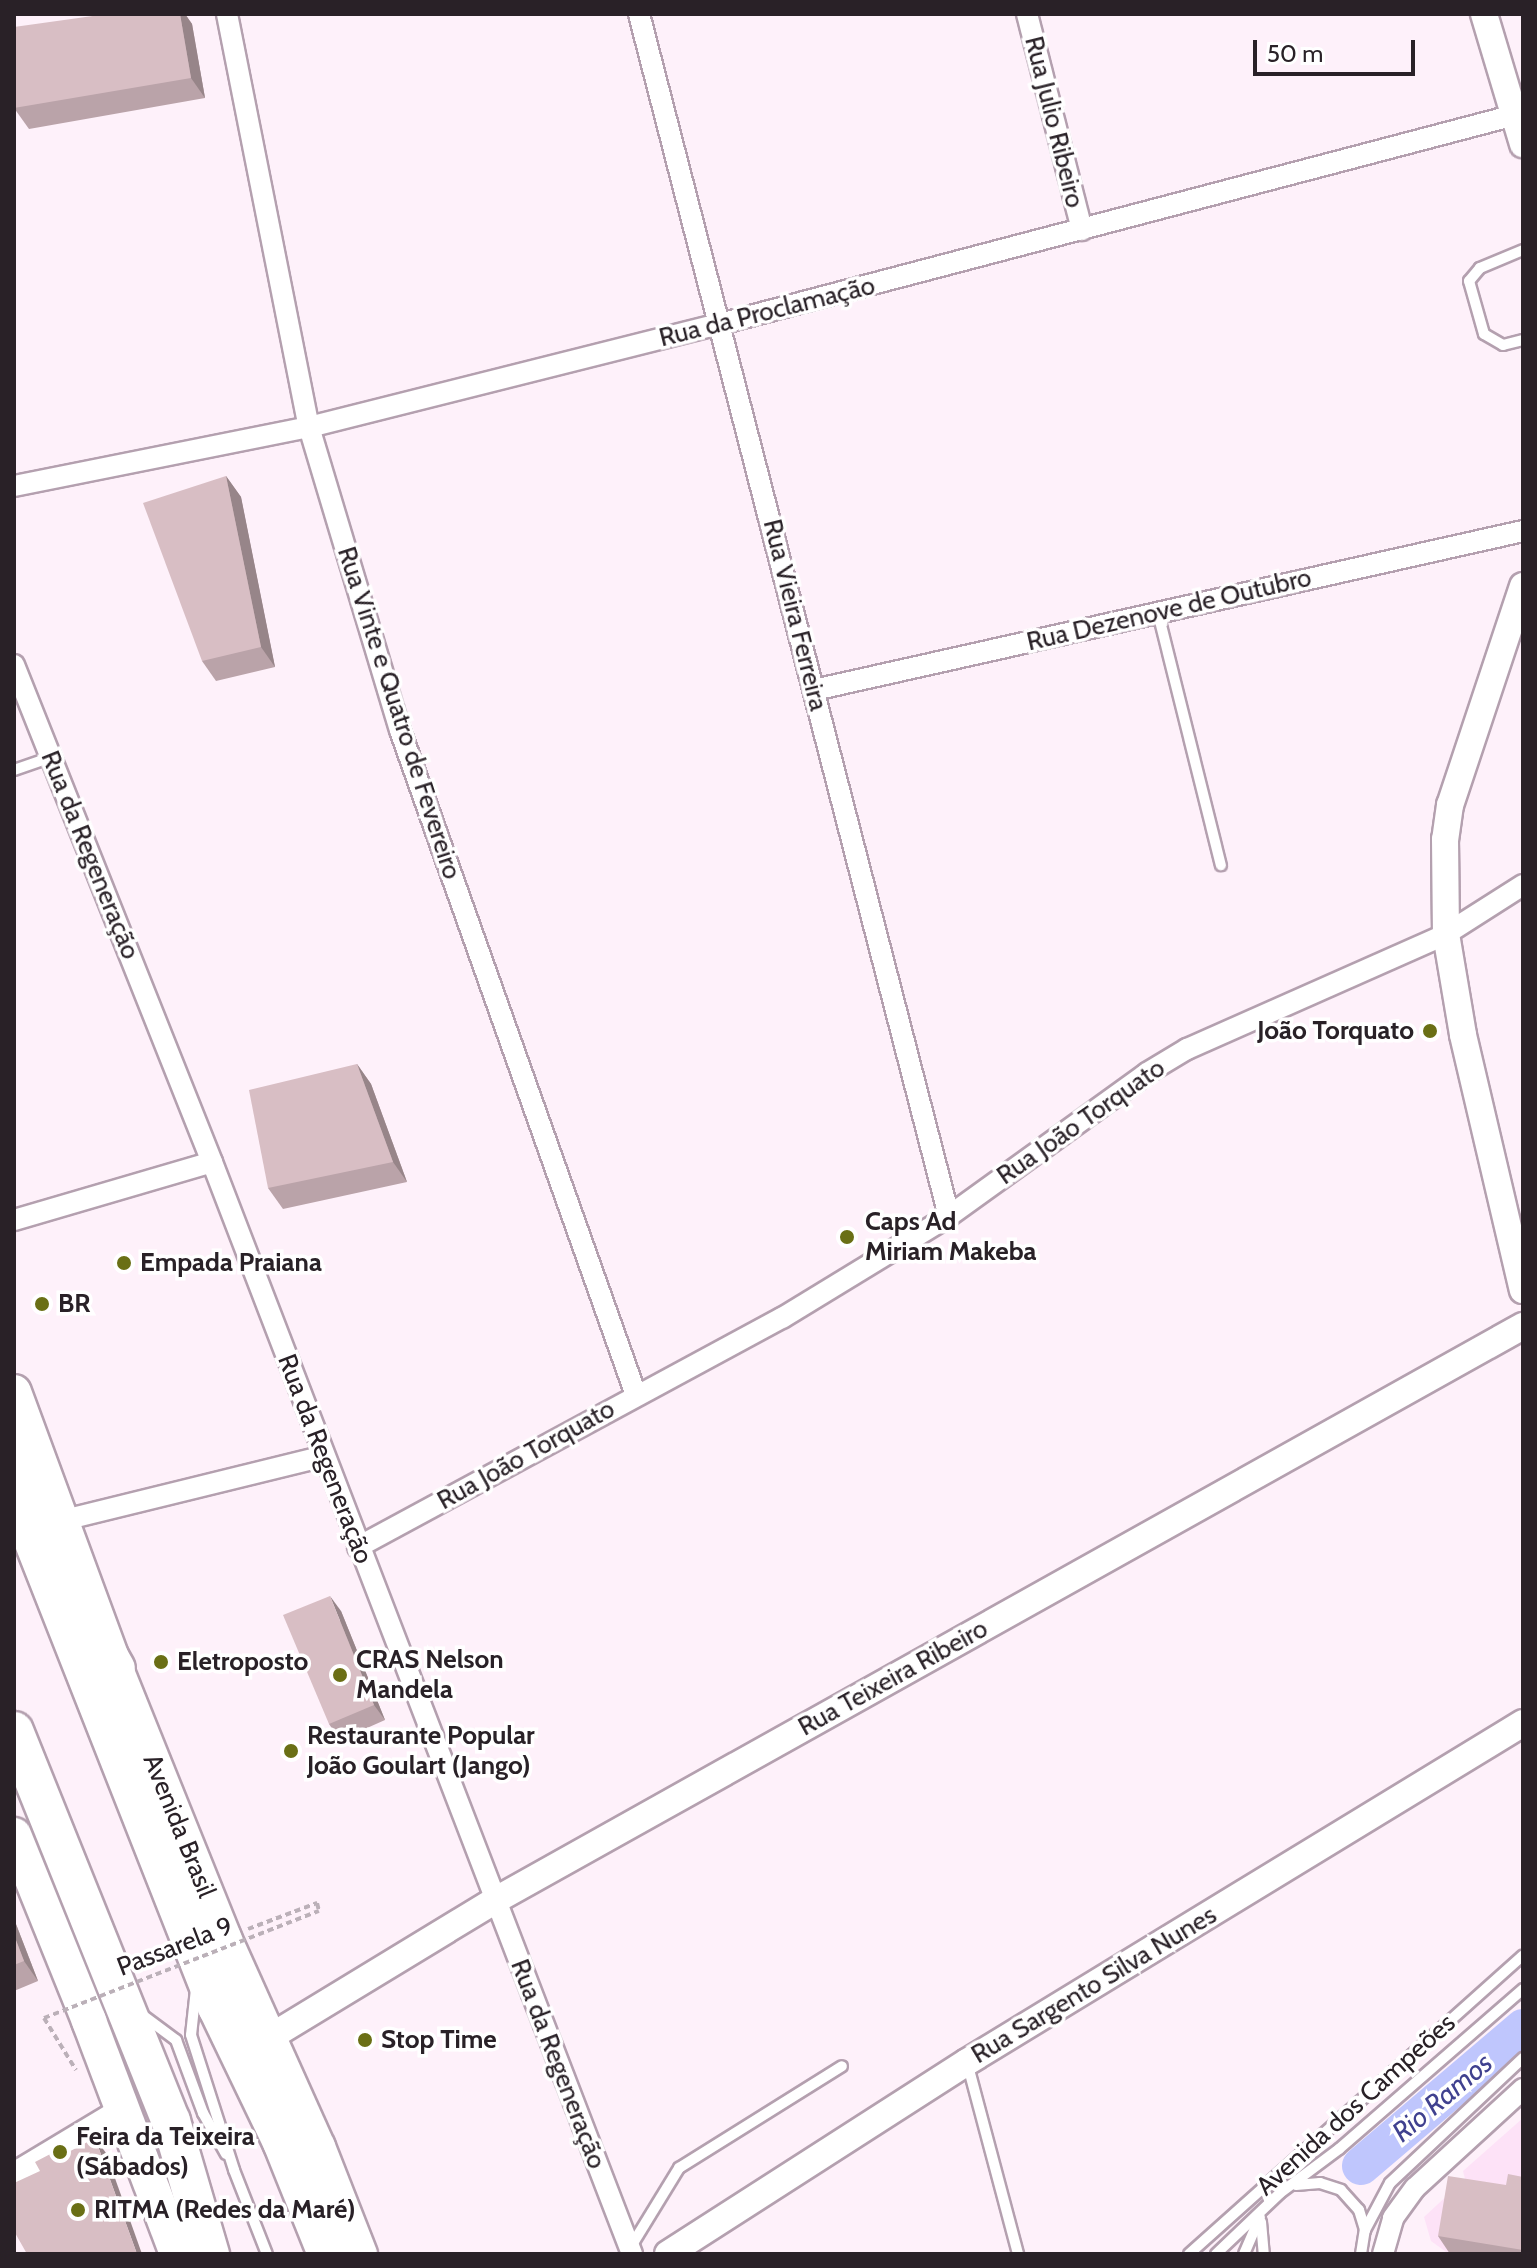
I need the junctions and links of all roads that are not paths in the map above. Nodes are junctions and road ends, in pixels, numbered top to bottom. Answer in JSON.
{"nodes":[{"id":1,"x":227,"y":14,"type":"edge"},
{"id":2,"x":639,"y":14,"type":"edge"},
{"id":3,"x":1027,"y":14,"type":"edge"},
{"id":4,"x":1484,"y":14,"type":"edge"},
{"id":5,"x":1515,"y":115,"type":"junction"},
{"id":6,"x":1523,"y":144,"type":"edge"},
{"id":7,"x":1082,"y":230,"type":"junction"},
{"id":8,"x":1523,"y":250,"type":"edge"},
{"id":9,"x":720,"y":324,"type":"junction"},
{"id":10,"x":1523,"y":340,"type":"edge"},
{"id":11,"x":309,"y":427,"type":"junction"},
{"id":12,"x":14,"y":486,"type":"edge"},
{"id":13,"x":1523,"y":531,"type":"edge"},
{"id":14,"x":1523,"y":586,"type":"edge"},
{"id":15,"x":1158,"y":613,"type":"junction"},
{"id":16,"x":14,"y":665,"type":"edge"},
{"id":17,"x":814,"y":690,"type":"junction"},
{"id":18,"x":51,"y":757,"type":"junction"},
{"id":19,"x":14,"y":770,"type":"edge"},
{"id":20,"x":1221,"y":865,"type":"dead end"},
{"id":21,"x":1523,"y":885,"type":"edge"},
{"id":22,"x":1446,"y":934,"type":"junction"},
{"id":23,"x":212,"y":1162,"type":"junction"},
{"id":24,"x":949,"y":1216,"type":"junction"},
{"id":25,"x":14,"y":1220,"type":"edge"},
{"id":26,"x":1523,"y":1290,"type":"edge"},
{"id":27,"x":1523,"y":1326,"type":"edge"},
{"id":28,"x":14,"y":1392,"type":"edge"},
{"id":29,"x":636,"y":1395,"type":"junction"},
{"id":30,"x":14,"y":1445,"type":"edge"},
{"id":31,"x":324,"y":1456,"type":"junction"},
{"id":32,"x":14,"y":1492,"type":"edge"},
{"id":33,"x":60,"y":1521,"type":"junction"},
{"id":34,"x":358,"y":1547,"type":"junction"},
{"id":35,"x":116,"y":1669,"type":"junction"},
{"id":36,"x":1523,"y":1723,"type":"edge"},
{"id":37,"x":14,"y":1731,"type":"edge"},
{"id":38,"x":14,"y":1835,"type":"edge"},
{"id":39,"x":494,"y":1901,"type":"junction"},
{"id":40,"x":212,"y":1950,"type":"junction"},
{"id":41,"x":1523,"y":1955,"type":"edge"},
{"id":42,"x":1523,"y":1989,"type":"edge"},
{"id":43,"x":117,"y":1995,"type":"junction"},
{"id":44,"x":267,"y":2039,"type":"junction"},
{"id":45,"x":1523,"y":2058,"type":"edge"},
{"id":46,"x":967,"y":2062,"type":"junction"},
{"id":47,"x":842,"y":2066,"type":"dead end"},
{"id":48,"x":1523,"y":2089,"type":"edge"},
{"id":49,"x":122,"y":2111,"type":"junction"},
{"id":50,"x":234,"y":2170,"type":"junction"},
{"id":51,"x":14,"y":2176,"type":"edge"},
{"id":52,"x":1286,"y":2189,"type":"junction"},
{"id":53,"x":1271,"y":2202,"type":"junction"},
{"id":54,"x":1365,"y":2230,"type":"junction"},
{"id":55,"x":631,"y":2251,"type":"edge"},
{"id":56,"x":177,"y":2254,"type":"edge"},
{"id":57,"x":210,"y":2254,"type":"edge"},
{"id":58,"x":267,"y":2254,"type":"edge"},
{"id":59,"x":327,"y":2254,"type":"edge"},
{"id":60,"x":360,"y":2254,"type":"edge"},
{"id":61,"x":668,"y":2254,"type":"edge"},
{"id":62,"x":1018,"y":2254,"type":"edge"},
{"id":63,"x":1189,"y":2254,"type":"edge"},
{"id":64,"x":1216,"y":2254,"type":"edge"},
{"id":65,"x":1244,"y":2254,"type":"edge"},
{"id":66,"x":1264,"y":2254,"type":"edge"},
{"id":67,"x":1361,"y":2254,"type":"edge"},
{"id":68,"x":1383,"y":2254,"type":"edge"}],
"edges":[{"from":1,"to":11,"type":"street","name":"Rua Vinte e Quatro de Fevereiro"},
{"from":2,"to":9,"type":"street","name":"Rua Vieira Ferreira"},
{"from":3,"to":7,"type":"street","name":"Rua Julio Ribeiro"},
{"from":4,"to":5,"type":"street"},
{"from":5,"to":6,"type":"street"},
{"from":5,"to":7,"type":"street","name":"Rua da Proclamação"},
{"from":7,"to":9,"type":"street","name":"Rua da Proclamação"},
{"from":8,"to":10,"type":"lane"},
{"from":9,"to":11,"type":"street","name":"Rua da Proclamação"},
{"from":9,"to":17,"type":"street","name":"Rua Vieira Ferreira"},
{"from":11,"to":12,"type":"street","name":"Rua da Proclamação"},
{"from":11,"to":29,"type":"street","name":"Rua Vinte e Quatro de Fevereiro"},
{"from":13,"to":15,"type":"street","name":"Rua Dezenove de Outubro"},
{"from":14,"to":22,"type":"street"},
{"from":15,"to":17,"type":"street","name":"Rua Dezenove de Outubro"},
{"from":15,"to":20,"type":"lane"},
{"from":16,"to":18,"type":"street","name":"Rua da Regeneração"},
{"from":17,"to":24,"type":"street","name":"Rua Vieira Ferreira"},
{"from":18,"to":19,"type":"lane"},
{"from":18,"to":23,"type":"street","name":"Rua da Regeneração"},
{"from":21,"to":22,"type":"street","name":"Rua João Torquato"},
{"from":22,"to":24,"type":"street","name":"Rua João Torquato"},
{"from":22,"to":26,"type":"street"},
{"from":23,"to":25,"type":"street"},
{"from":23,"to":31,"type":"street","name":"Rua da Regeneração"},
{"from":24,"to":29,"type":"street","name":"Rua João Torquato"},
{"from":27,"to":39,"type":"street","name":"Rua Teixeira Ribeiro"},
{"from":28,"to":33,"type":"highway","name":"Avenida Brasil"},
{"from":29,"to":34,"type":"street","name":"Rua João Torquato"},
{"from":30,"to":35,"type":"highway"},
{"from":31,"to":33,"type":"street"},
{"from":31,"to":34,"type":"street","name":"Rua da Regeneração"},
{"from":32,"to":40,"type":"highway","name":"Avenida Brasil"},
{"from":33,"to":35,"type":"highway","name":"Avenida Brasil"},
{"from":34,"to":39,"type":"street","name":"Rua da Regeneração"},
{"from":35,"to":40,"type":"highway","name":"Avenida Brasil"},
{"from":36,"to":46,"type":"street","name":"Rua Sargento Silva Nunes"},
{"from":37,"to":43,"type":"highway"},
{"from":38,"to":49,"type":"highway"},
{"from":39,"to":44,"type":"street","name":"Rua Teixeira Ribeiro"},
{"from":39,"to":55,"type":"street","name":"Rua da Regeneração"},
{"from":40,"to":44,"type":"highway","name":"Avenida Brasil"},
{"from":40,"to":50,"type":"lane"},
{"from":40,"to":59,"type":"highway","name":"Avenida Brasil"},
{"from":41,"to":63,"type":"lane","name":"Avenida dos Campeões"},
{"from":42,"to":52,"type":"lane"},
{"from":43,"to":50,"type":"lane"},
{"from":43,"to":57,"type":"highway"},
{"from":44,"to":60,"type":"highway","name":"Avenida Brasil"},
{"from":45,"to":54,"type":"lane"},
{"from":46,"to":61,"type":"street","name":"Rua Sargento Silva Nunes"},
{"from":46,"to":62,"type":"lane"},
{"from":47,"to":55,"type":"lane"},
{"from":48,"to":68,"type":"street"},
{"from":49,"to":51,"type":"street"},
{"from":49,"to":56,"type":"highway"},
{"from":50,"to":58,"type":"lane"},
{"from":52,"to":53,"type":"lane"},
{"from":52,"to":54,"type":"lane"},
{"from":53,"to":64,"type":"lane"},
{"from":53,"to":65,"type":"lane"},
{"from":53,"to":66,"type":"lane"},
{"from":54,"to":67,"type":"lane"}]}
